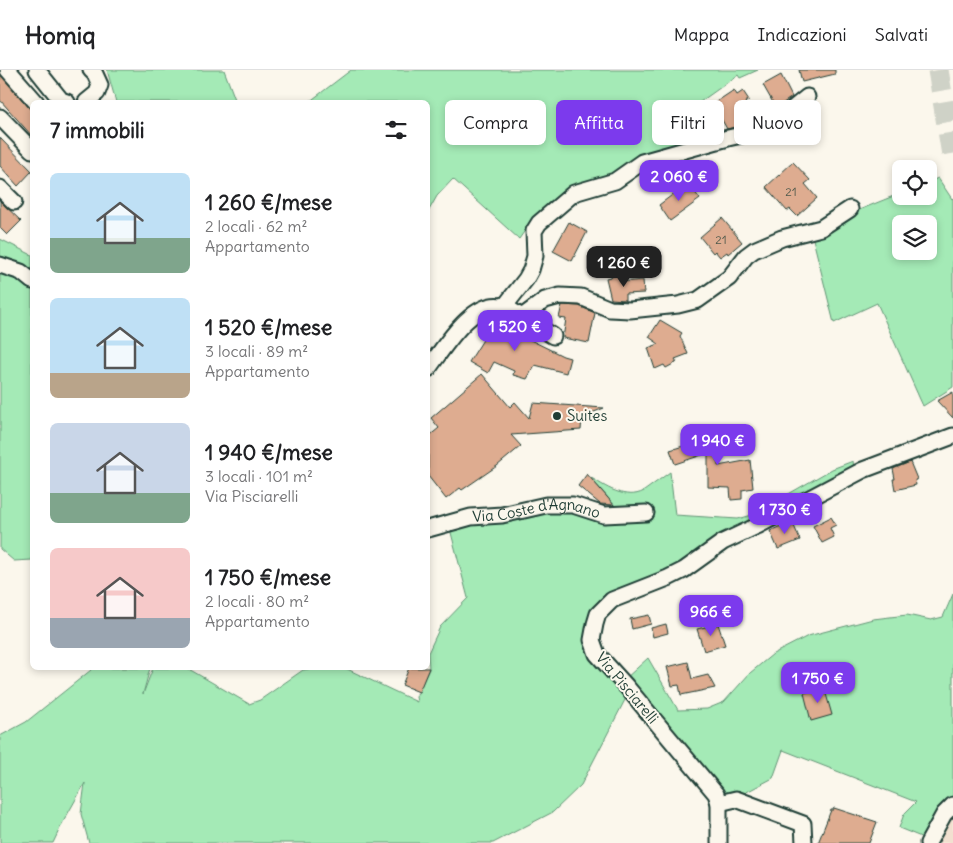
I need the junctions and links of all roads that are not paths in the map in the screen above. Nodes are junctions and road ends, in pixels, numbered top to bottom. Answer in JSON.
{"nodes":[{"id":1,"x":8,"y":70,"type":"edge"},
{"id":2,"x":37,"y":70,"type":"edge"},
{"id":3,"x":92,"y":70,"type":"edge"},
{"id":4,"x":807,"y":97,"type":"dead end"},
{"id":5,"x":34,"y":100,"type":"edge"},
{"id":6,"x":61,"y":100,"type":"edge"},
{"id":7,"x":88,"y":100,"type":"edge"},
{"id":8,"x":0,"y":117,"type":"edge"},
{"id":9,"x":30,"y":148,"type":"edge"},
{"id":10,"x":0,"y":188,"type":"edge"},
{"id":11,"x":14,"y":202,"type":"dead end"},
{"id":12,"x":850,"y":210,"type":"dead end"},
{"id":13,"x":0,"y":265,"type":"edge"},
{"id":14,"x":30,"y":279,"type":"edge"},
{"id":15,"x":504,"y":307,"type":"junction"},
{"id":16,"x":522,"y":317,"type":"junction"},
{"id":17,"x":553,"y":336,"type":"dead end"},
{"id":18,"x":430,"y":366,"type":"edge"},
{"id":19,"x":953,"y":436,"type":"edge"},
{"id":20,"x":646,"y":513,"type":"dead end"},
{"id":21,"x":430,"y":528,"type":"edge"},
{"id":22,"x":719,"y":803,"type":"junction"},
{"id":23,"x":953,"y":804,"type":"edge"},
{"id":24,"x":719,"y":843,"type":"edge"},
{"id":25,"x":804,"y":843,"type":"edge"},
{"id":26,"x":928,"y":843,"type":"edge"}],
"edges":[{"from":1,"to":5,"type":"street"},
{"from":2,"to":6,"type":"street"},
{"from":3,"to":7,"type":"street"},
{"from":4,"to":15,"type":"street"},
{"from":8,"to":9,"type":"street"},
{"from":10,"to":11,"type":"street"},
{"from":12,"to":16,"type":"street"},
{"from":13,"to":14,"type":"street"},
{"from":15,"to":16,"type":"street"},
{"from":15,"to":18,"type":"street"},
{"from":16,"to":17,"type":"street"},
{"from":19,"to":22,"type":"street","name":"Via Pisciarelli"},
{"from":20,"to":21,"type":"street","name":"Via Coste d'Agnano"},
{"from":22,"to":24,"type":"street"},
{"from":22,"to":25,"type":"street"},
{"from":23,"to":26,"type":"street"}]}
